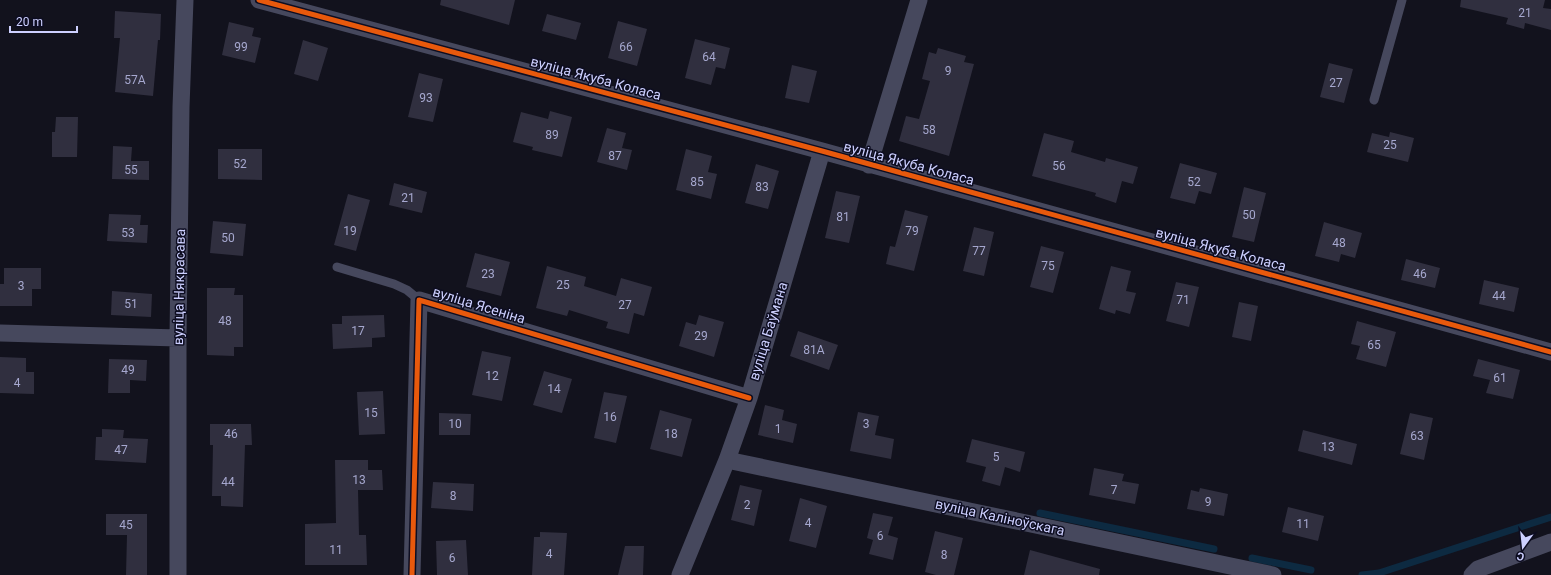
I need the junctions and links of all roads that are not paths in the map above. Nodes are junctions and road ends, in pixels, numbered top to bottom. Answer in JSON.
{"nodes":[{"id":1,"x":185,"y":0,"type":"edge"},
{"id":2,"x":259,"y":0,"type":"edge"},
{"id":3,"x":919,"y":0,"type":"edge"},
{"id":4,"x":1402,"y":0,"type":"edge"},
{"id":5,"x":1374,"y":100,"type":"dead end"},
{"id":6,"x":822,"y":152,"type":"junction"},
{"id":7,"x":869,"y":165,"type":"junction"},
{"id":8,"x":336,"y":267,"type":"dead end"},
{"id":9,"x":419,"y":300,"type":"junction"},
{"id":10,"x":0,"y":333,"type":"edge"},
{"id":11,"x":178,"y":338,"type":"junction"},
{"id":12,"x":1551,"y":352,"type":"edge"},
{"id":13,"x":748,"y":398,"type":"junction"},
{"id":14,"x":728,"y":460,"type":"junction"},
{"id":15,"x":1551,"y":542,"type":"edge"},
{"id":16,"x":178,"y":575,"type":"edge"},
{"id":17,"x":412,"y":575,"type":"edge"},
{"id":18,"x":680,"y":575,"type":"edge"},
{"id":19,"x":1273,"y":575,"type":"edge"},
{"id":20,"x":1472,"y":575,"type":"edge"}],
"edges":[{"from":1,"to":11,"type":"street","name":"вуліца Някрасава"},
{"from":2,"to":6,"type":"street","name":"вуліца Якуба Коласа"},
{"from":3,"to":7,"type":"street"},
{"from":4,"to":5,"type":"lane"},
{"from":6,"to":7,"type":"street","name":"вуліца Якуба Коласа"},
{"from":6,"to":13,"type":"street","name":"вуліца Баўмана"},
{"from":7,"to":12,"type":"street","name":"вуліца Якуба Коласа"},
{"from":8,"to":9,"type":"lane"},
{"from":9,"to":13,"type":"street","name":"вуліца Ясеніна"},
{"from":9,"to":17,"type":"street","name":"вуліца Ясеніна"},
{"from":10,"to":11,"type":"street"},
{"from":11,"to":16,"type":"street","name":"вуліца Някрасава"},
{"from":13,"to":14,"type":"street","name":"вуліца Баўмана"},
{"from":14,"to":18,"type":"street","name":"вуліца Баўмана"},
{"from":14,"to":19,"type":"street","name":"вуліца Каліноўскага"},
{"from":15,"to":20,"type":"street"}]}
